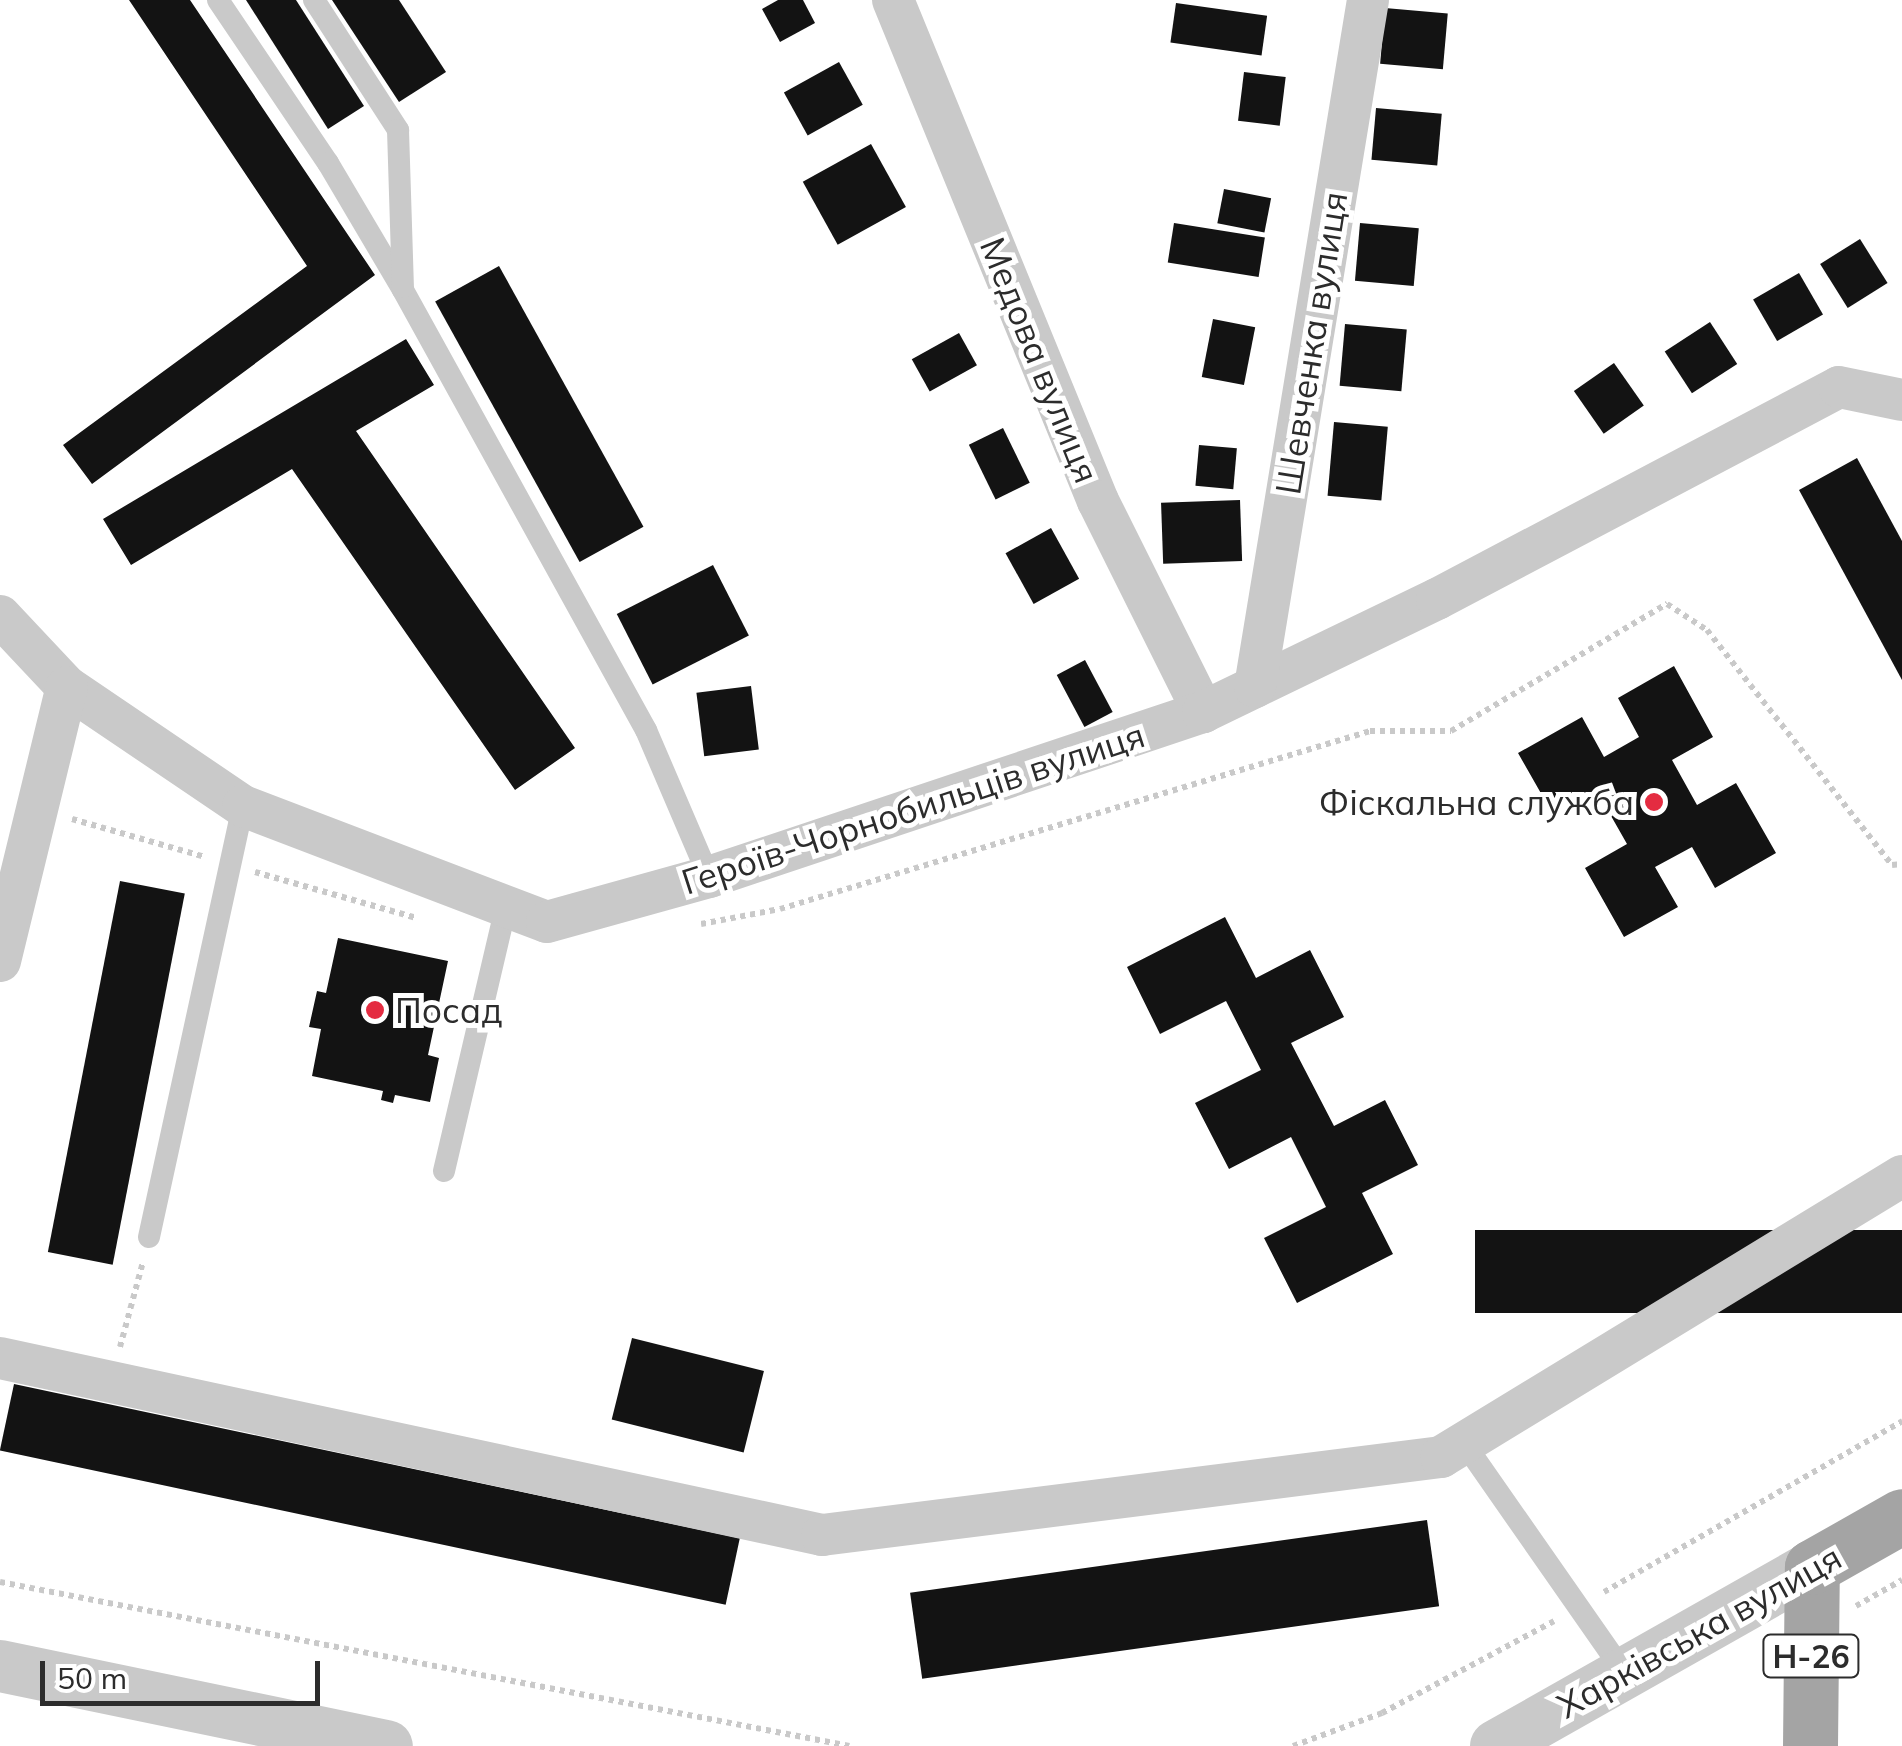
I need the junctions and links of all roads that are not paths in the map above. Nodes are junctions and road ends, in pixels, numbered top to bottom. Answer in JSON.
{"nodes":[{"id":1,"x":218,"y":0,"type":"edge"},
{"id":2,"x":314,"y":0,"type":"edge"},
{"id":3,"x":893,"y":0,"type":"edge"},
{"id":4,"x":1368,"y":0,"type":"edge"},
{"id":5,"x":403,"y":290,"type":"junction"},
{"id":6,"x":1902,"y":400,"type":"edge"},
{"id":7,"x":0,"y":616,"type":"edge"},
{"id":8,"x":1255,"y":687,"type":"junction"},
{"id":9,"x":67,"y":688,"type":"junction"},
{"id":10,"x":1203,"y":712,"type":"junction"},
{"id":11,"x":243,"y":806,"type":"junction"},
{"id":12,"x":709,"y":877,"type":"junction"},
{"id":13,"x":506,"y":906,"type":"junction"},
{"id":14,"x":0,"y":960,"type":"edge"},
{"id":15,"x":444,"y":1171,"type":"dead end"},
{"id":16,"x":1902,"y":1176,"type":"edge"},
{"id":17,"x":150,"y":1236,"type":"road end"},
{"id":18,"x":0,"y":1358,"type":"edge"},
{"id":19,"x":1464,"y":1443,"type":"junction"},
{"id":20,"x":1902,"y":1516,"type":"edge"},
{"id":21,"x":1812,"y":1566,"type":"junction"},
{"id":22,"x":0,"y":1666,"type":"edge"},
{"id":23,"x":1624,"y":1672,"type":"junction"},
{"id":24,"x":387,"y":1746,"type":"edge"},
{"id":25,"x":1496,"y":1746,"type":"edge"},
{"id":26,"x":1810,"y":1746,"type":"edge"}],
"edges":[{"from":1,"to":5,"type":"lane"},
{"from":2,"to":5,"type":"lane"},
{"from":3,"to":10,"type":"street","name":"Медова вулиця"},
{"from":4,"to":8,"type":"street","name":"Шевченка вулиця"},
{"from":5,"to":12,"type":"lane"},
{"from":6,"to":8,"type":"street","name":"Героїв-Чорнобильців вулиця"},
{"from":7,"to":9,"type":"street","name":"Героїв-Чорнобильців вулиця"},
{"from":8,"to":10,"type":"street","name":"Героїв-Чорнобильців вулиця"},
{"from":9,"to":11,"type":"street","name":"Героїв-Чорнобильців вулиця"},
{"from":9,"to":14,"type":"street"},
{"from":10,"to":12,"type":"street","name":"Героїв-Чорнобильців вулиця"},
{"from":11,"to":13,"type":"street","name":"Героїв-Чорнобильців вулиця"},
{"from":11,"to":17,"type":"lane"},
{"from":12,"to":13,"type":"street","name":"Героїв-Чорнобильців вулиця"},
{"from":13,"to":15,"type":"lane"},
{"from":16,"to":19,"type":"street"},
{"from":18,"to":19,"type":"street"},
{"from":19,"to":23,"type":"lane"},
{"from":20,"to":21,"type":"main road","name":"Харківська вулиця"},
{"from":21,"to":23,"type":"street","name":"Харківська вулиця"},
{"from":21,"to":26,"type":"main road","number":"Н-26"},
{"from":22,"to":24,"type":"street"},
{"from":23,"to":25,"type":"street","name":"Харківська вулиця"}]}
